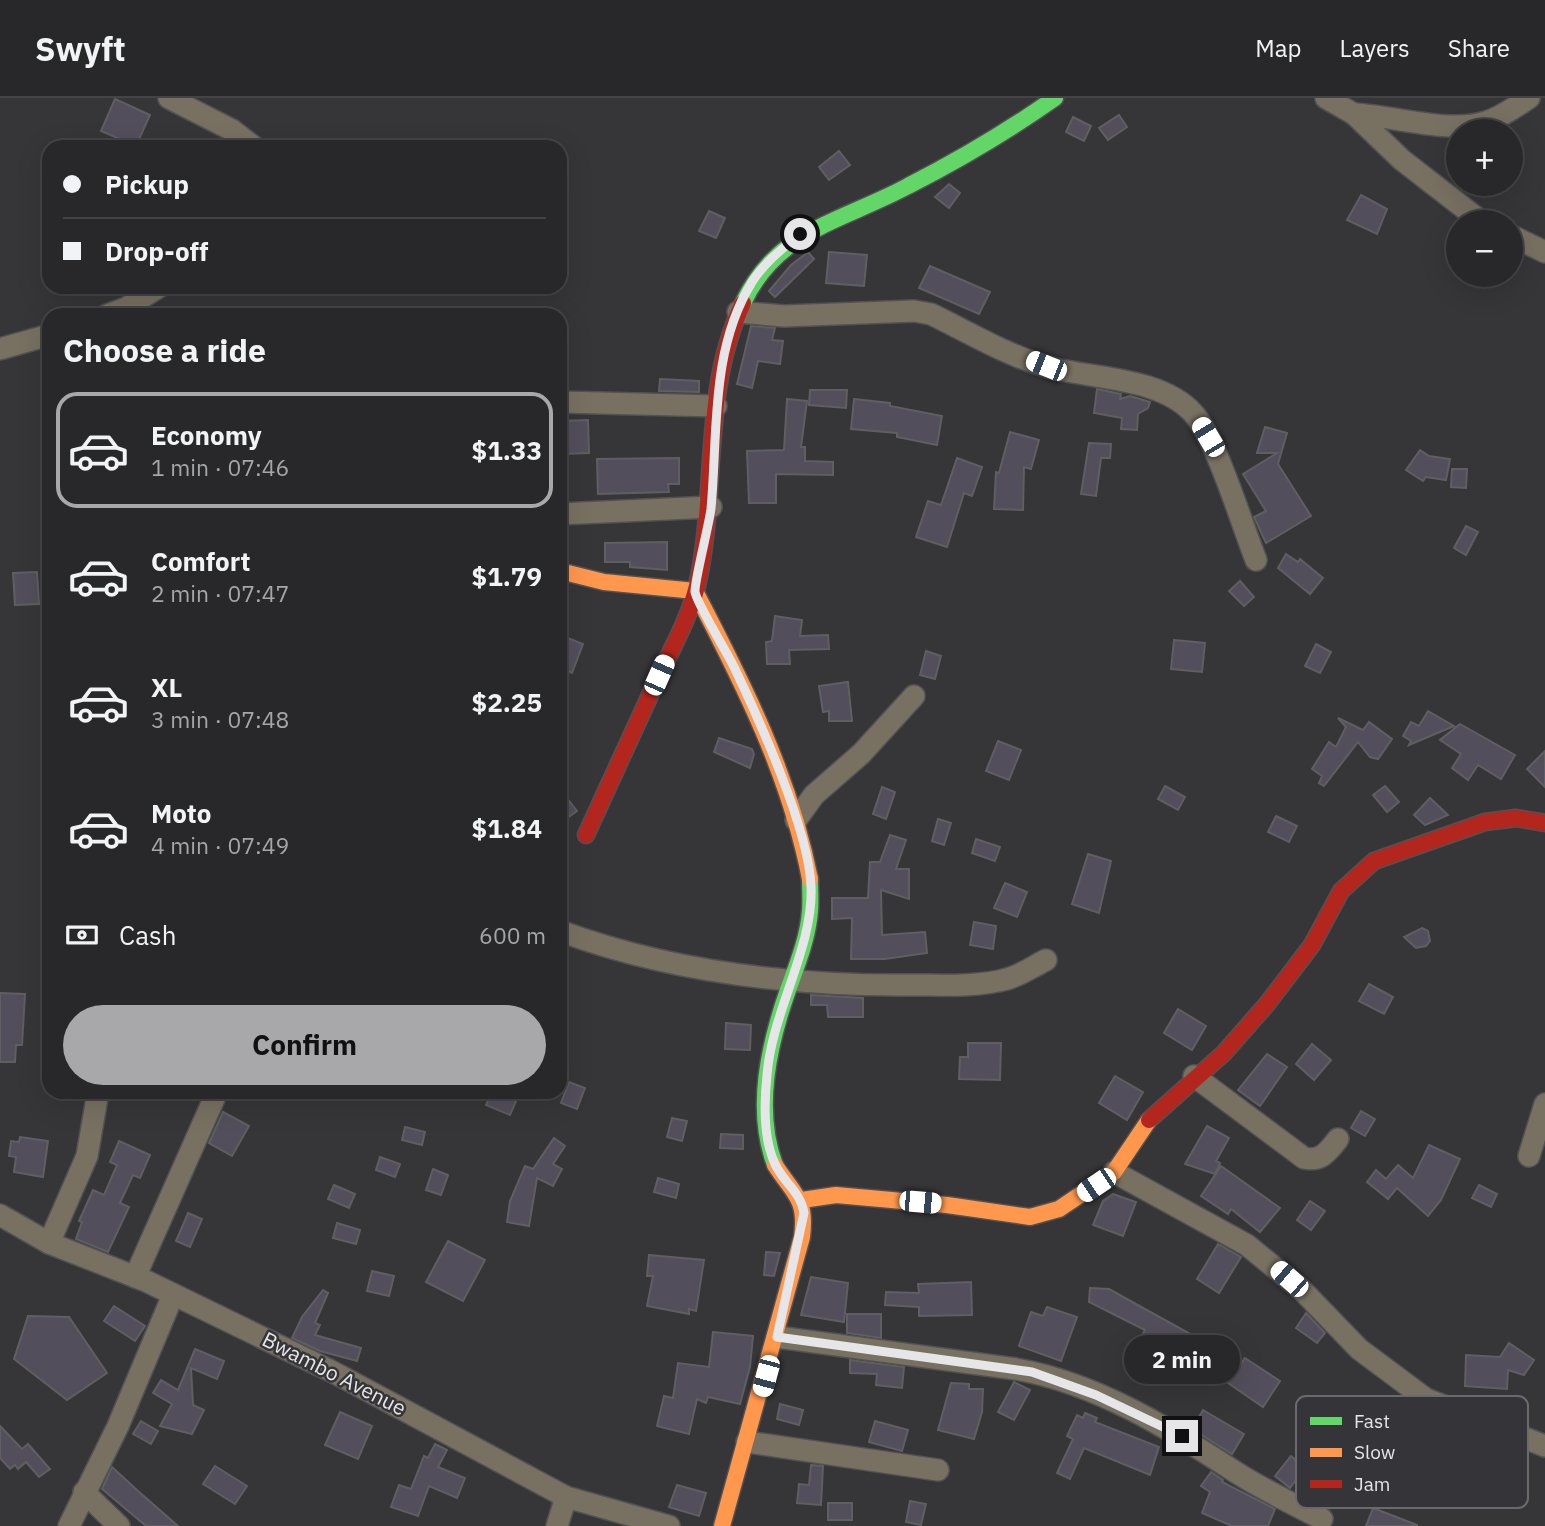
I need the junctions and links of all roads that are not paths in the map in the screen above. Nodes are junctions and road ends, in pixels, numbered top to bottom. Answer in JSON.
{"nodes":[{"id":1,"x":169,"y":98,"type":"edge"},
{"id":2,"x":1055,"y":98,"type":"edge"},
{"id":3,"x":1326,"y":98,"type":"edge"},
{"id":4,"x":1529,"y":98,"type":"edge"},
{"id":5,"x":1354,"y":114,"type":"junction"},
{"id":6,"x":244,"y":140,"type":"edge"},
{"id":7,"x":1467,"y":210,"type":"edge"},
{"id":8,"x":1523,"y":241,"type":"edge"},
{"id":9,"x":1545,"y":252,"type":"edge"},
{"id":10,"x":148,"y":294,"type":"edge"},
{"id":11,"x":126,"y":308,"type":"edge"},
{"id":12,"x":738,"y":312,"type":"junction"},
{"id":13,"x":42,"y":337,"type":"edge"},
{"id":14,"x":0,"y":349,"type":"edge"},
{"id":15,"x":567,"y":402,"type":"edge"},
{"id":16,"x":716,"y":406,"type":"junction"},
{"id":17,"x":711,"y":507,"type":"junction"},
{"id":18,"x":567,"y":514,"type":"edge"},
{"id":19,"x":1256,"y":560,"type":"dead end"},
{"id":20,"x":567,"y":573,"type":"edge"},
{"id":21,"x":695,"y":591,"type":"junction"},
{"id":22,"x":914,"y":696,"type":"dead end"},
{"id":23,"x":796,"y":820,"type":"junction"},
{"id":24,"x":1545,"y":823,"type":"edge"},
{"id":25,"x":586,"y":835,"type":"dead end"},
{"id":26,"x":567,"y":933,"type":"edge"},
{"id":27,"x":1046,"y":960,"type":"dead end"},
{"id":28,"x":789,"y":982,"type":"junction"},
{"id":29,"x":1194,"y":1076,"type":"junction"},
{"id":30,"x":97,"y":1099,"type":"edge"},
{"id":31,"x":214,"y":1099,"type":"edge"},
{"id":32,"x":1545,"y":1104,"type":"edge"},
{"id":33,"x":1338,"y":1139,"type":"dead end"},
{"id":34,"x":1529,"y":1156,"type":"dead end"},
{"id":35,"x":1114,"y":1172,"type":"junction"},
{"id":36,"x":802,"y":1200,"type":"junction"},
{"id":37,"x":0,"y":1215,"type":"edge"},
{"id":38,"x":49,"y":1243,"type":"junction"},
{"id":39,"x":135,"y":1277,"type":"junction"},
{"id":40,"x":173,"y":1294,"type":"junction"},
{"id":41,"x":777,"y":1337,"type":"junction"},
{"id":42,"x":1422,"y":1396,"type":"edge"},
{"id":43,"x":1528,"y":1439,"type":"edge"},
{"id":44,"x":747,"y":1442,"type":"junction"},
{"id":45,"x":1545,"y":1446,"type":"edge"},
{"id":46,"x":938,"y":1470,"type":"dead end"},
{"id":47,"x":84,"y":1492,"type":"junction"},
{"id":48,"x":566,"y":1497,"type":"junction"},
{"id":49,"x":1296,"y":1505,"type":"edge"},
{"id":50,"x":1301,"y":1508,"type":"edge"},
{"id":51,"x":1322,"y":1519,"type":"dead end"},
{"id":52,"x":69,"y":1526,"type":"edge"},
{"id":53,"x":119,"y":1526,"type":"edge"},
{"id":54,"x":557,"y":1526,"type":"edge"},
{"id":55,"x":669,"y":1526,"type":"edge"},
{"id":56,"x":722,"y":1526,"type":"edge"}],
"edges":[{"from":1,"to":6,"type":"street"},
{"from":2,"to":12,"type":"street"},
{"from":3,"to":5,"type":"street"},
{"from":4,"to":5,"type":"street"},
{"from":5,"to":7,"type":"street"},
{"from":8,"to":9,"type":"street"},
{"from":10,"to":11,"type":"street"},
{"from":12,"to":16,"type":"street"},
{"from":12,"to":19,"type":"street"},
{"from":13,"to":14,"type":"street"},
{"from":15,"to":16,"type":"street"},
{"from":16,"to":17,"type":"street"},
{"from":17,"to":18,"type":"street"},
{"from":17,"to":21,"type":"street"},
{"from":20,"to":21,"type":"street"},
{"from":21,"to":23,"type":"street"},
{"from":21,"to":25,"type":"street"},
{"from":22,"to":23,"type":"street"},
{"from":23,"to":28,"type":"street"},
{"from":24,"to":29,"type":"street"},
{"from":26,"to":28,"type":"street"},
{"from":27,"to":28,"type":"street"},
{"from":28,"to":36,"type":"street"},
{"from":29,"to":33,"type":"street"},
{"from":29,"to":35,"type":"street"},
{"from":30,"to":38,"type":"street"},
{"from":31,"to":39,"type":"street"},
{"from":32,"to":34,"type":"street"},
{"from":35,"to":36,"type":"street"},
{"from":35,"to":42,"type":"street"},
{"from":36,"to":41,"type":"street"},
{"from":37,"to":38,"type":"street","name":"Bwambo Avenue"},
{"from":38,"to":39,"type":"street","name":"Bwambo Avenue"},
{"from":39,"to":40,"type":"street","name":"Bwambo Avenue"},
{"from":40,"to":47,"type":"street"},
{"from":40,"to":48,"type":"street","name":"Bwambo Avenue"},
{"from":41,"to":44,"type":"street"},
{"from":41,"to":49,"type":"street"},
{"from":43,"to":45,"type":"street"},
{"from":44,"to":46,"type":"street"},
{"from":44,"to":56,"type":"street"},
{"from":47,"to":52,"type":"street"},
{"from":47,"to":53,"type":"street"},
{"from":48,"to":54,"type":"street"},
{"from":48,"to":55,"type":"street","name":"Bwambo Avenue"},
{"from":50,"to":51,"type":"street"}]}
